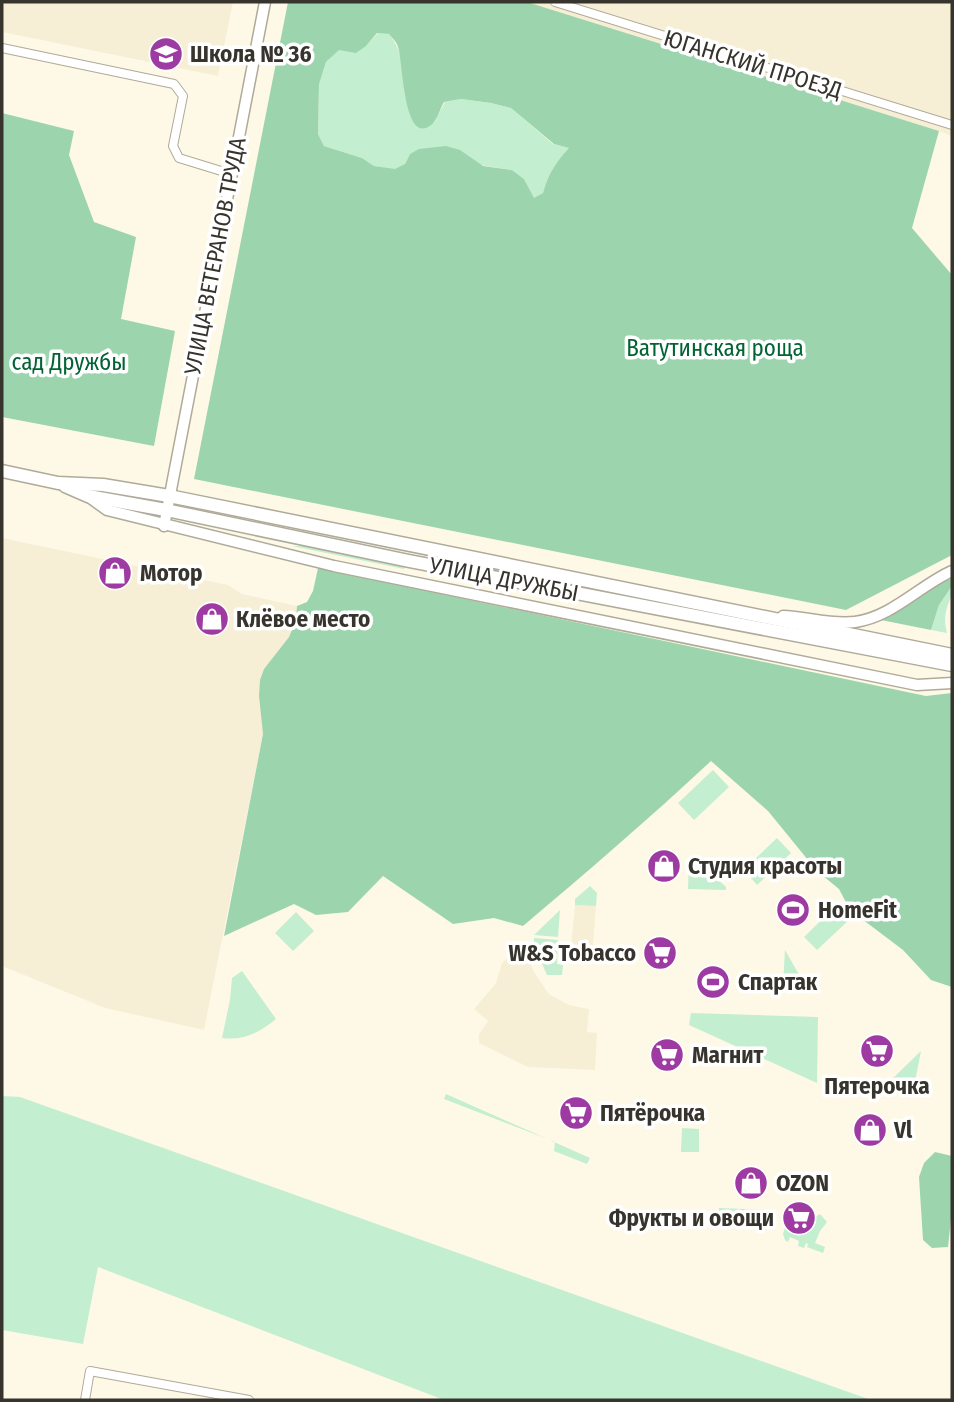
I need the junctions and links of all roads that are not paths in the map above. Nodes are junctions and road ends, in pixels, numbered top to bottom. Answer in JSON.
{"nodes":[{"id":1,"x":265,"y":2,"type":"edge"},
{"id":2,"x":555,"y":2,"type":"edge"},
{"id":3,"x":2,"y":48,"type":"edge"},
{"id":4,"x":952,"y":125,"type":"edge"},
{"id":5,"x":230,"y":174,"type":"junction"},
{"id":6,"x":2,"y":471,"type":"edge"},
{"id":7,"x":58,"y":483,"type":"junction"},
{"id":8,"x":88,"y":496,"type":"junction"},
{"id":9,"x":169,"y":496,"type":"junction"},
{"id":10,"x":166,"y":510,"type":"junction"},
{"id":11,"x":164,"y":526,"type":"junction"},
{"id":12,"x":952,"y":571,"type":"edge"},
{"id":13,"x":761,"y":616,"type":"junction"},
{"id":14,"x":952,"y":655,"type":"edge"},
{"id":15,"x":952,"y":665,"type":"edge"},
{"id":16,"x":952,"y":683,"type":"edge"},
{"id":17,"x":85,"y":1400,"type":"edge"},
{"id":18,"x":249,"y":1400,"type":"edge"}],
"edges":[{"from":1,"to":5,"type":"main road","name":"УЛИЦА ВЕТЕРАНОВ ТРУДА"},
{"from":2,"to":4,"type":"street","name":"ЮГАНСКИЙ ПРОЕЗД"},
{"from":3,"to":5,"type":"street"},
{"from":5,"to":9,"type":"main road","name":"УЛИЦА ВЕТЕРАНОВ ТРУДА"},
{"from":6,"to":7,"type":"main road","name":"УЛИЦА ДРУЖБЫ"},
{"from":7,"to":8,"type":"main road","name":"УЛИЦА ДРУЖБЫ"},
{"from":7,"to":9,"type":"main road","name":"УЛИЦА ДРУЖБЫ"},
{"from":8,"to":10,"type":"main road","name":"УЛИЦА ДРУЖБЫ"},
{"from":8,"to":11,"type":"main road"},
{"from":9,"to":10,"type":"main road","name":"УЛИЦА ВЕТЕРАНОВ ТРУДА"},
{"from":9,"to":13,"type":"main road","name":"УЛИЦА ДРУЖБЫ"},
{"from":10,"to":11,"type":"main road","name":"УЛИЦА ВЕТЕРАНОВ ТРУДА"},
{"from":10,"to":15,"type":"main road","name":"УЛИЦА ДРУЖБЫ"},
{"from":11,"to":16,"type":"main road"},
{"from":12,"to":13,"type":"main road"},
{"from":13,"to":14,"type":"main road","name":"УЛИЦА ДРУЖБЫ"},
{"from":17,"to":18,"type":"street"}]}
